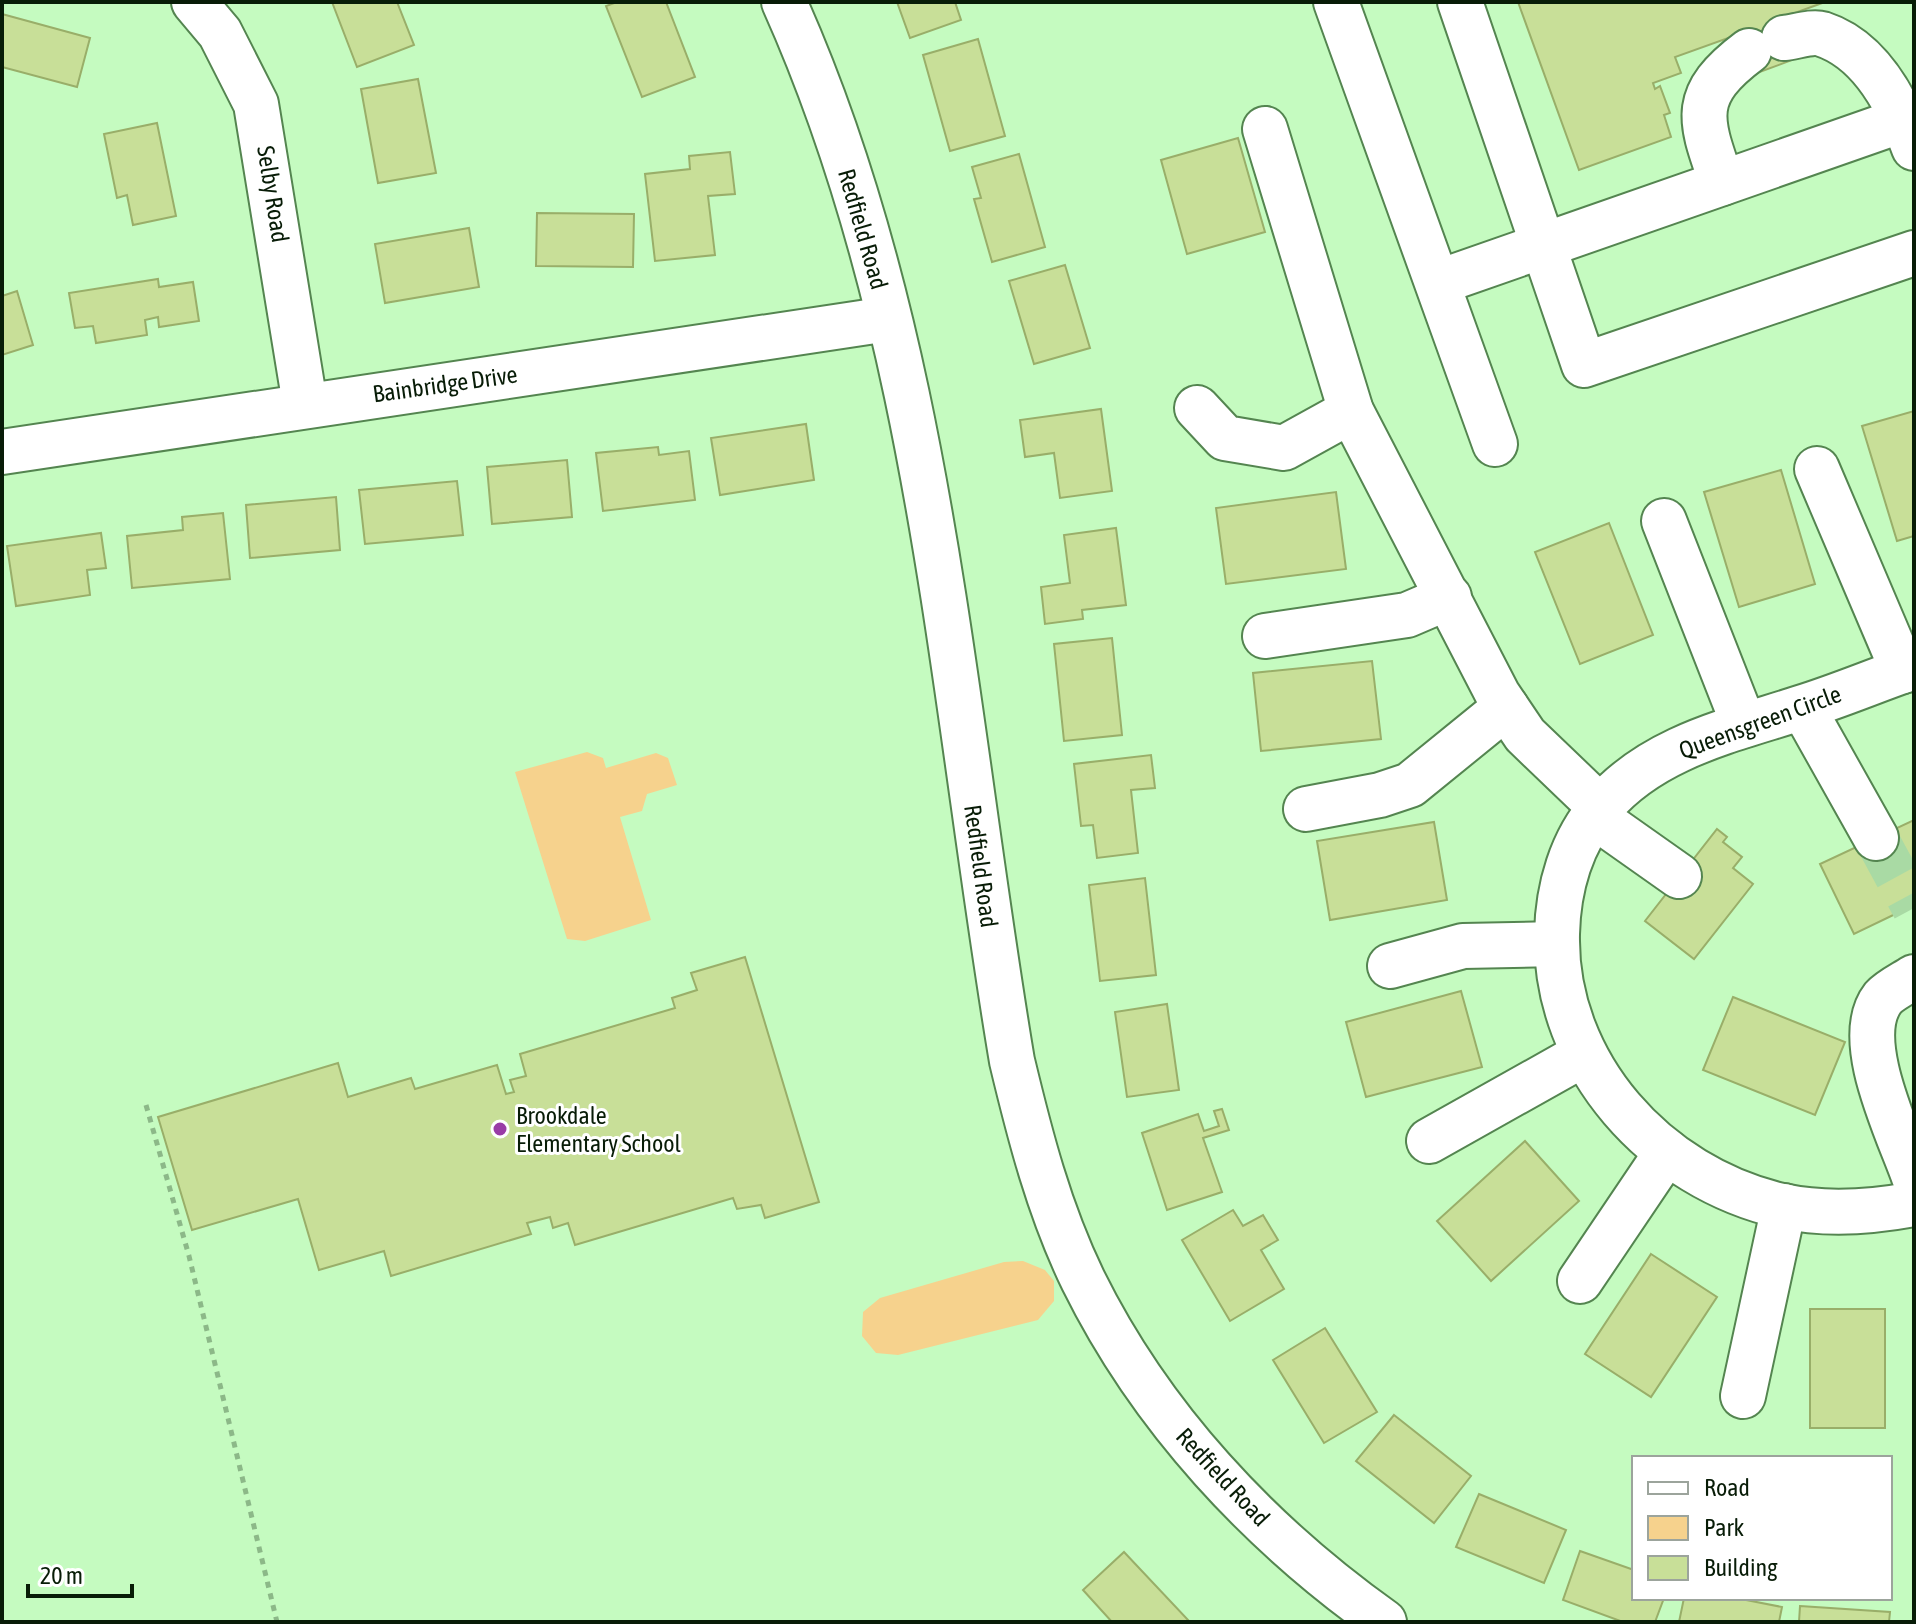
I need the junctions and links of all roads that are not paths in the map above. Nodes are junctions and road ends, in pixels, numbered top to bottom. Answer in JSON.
{"nodes":[{"id":1,"x":194,"y":2,"type":"edge"},
{"id":2,"x":784,"y":2,"type":"edge"},
{"id":3,"x":1336,"y":2,"type":"edge"},
{"id":4,"x":1460,"y":2,"type":"edge"},
{"id":5,"x":1911,"y":128,"type":"edge"},
{"id":6,"x":1265,"y":129,"type":"dead end"},
{"id":7,"x":1722,"y":183,"type":"junction"},
{"id":8,"x":1544,"y":245,"type":"junction"},
{"id":9,"x":1914,"y":253,"type":"edge"},
{"id":10,"x":1439,"y":282,"type":"junction"},
{"id":11,"x":888,"y":319,"type":"junction"},
{"id":12,"x":305,"y":404,"type":"junction"},
{"id":13,"x":1197,"y":408,"type":"dead end"},
{"id":14,"x":1351,"y":411,"type":"junction"},
{"id":15,"x":1495,"y":444,"type":"dead end"},
{"id":16,"x":2,"y":452,"type":"edge"},
{"id":17,"x":1817,"y":469,"type":"dead end"},
{"id":18,"x":1664,"y":521,"type":"dead end"},
{"id":19,"x":1442,"y":583,"type":"junction"},
{"id":20,"x":1265,"y":636,"type":"dead end"},
{"id":21,"x":1909,"y":669,"type":"edge"},
{"id":22,"x":1506,"y":707,"type":"junction"},
{"id":23,"x":1803,"y":708,"type":"junction"},
{"id":24,"x":1744,"y":725,"type":"junction"},
{"id":25,"x":1306,"y":809,"type":"dead end"},
{"id":26,"x":1597,"y":812,"type":"junction"},
{"id":27,"x":1876,"y":838,"type":"tunnel mouth"},
{"id":28,"x":1679,"y":876,"type":"dead end"},
{"id":29,"x":1557,"y":944,"type":"junction"},
{"id":30,"x":1390,"y":966,"type":"dead end"},
{"id":31,"x":1914,"y":977,"type":"edge"},
{"id":32,"x":1584,"y":1054,"type":"junction"},
{"id":33,"x":1429,"y":1141,"type":"dead end"},
{"id":34,"x":1667,"y":1152,"type":"junction"},
{"id":35,"x":1914,"y":1177,"type":"edge"},
{"id":36,"x":1914,"y":1204,"type":"edge"},
{"id":37,"x":1784,"y":1206,"type":"junction"},
{"id":38,"x":1580,"y":1281,"type":"dead end"},
{"id":39,"x":1743,"y":1396,"type":"dead end"},
{"id":40,"x":1384,"y":1622,"type":"edge"}],
"edges":[{"from":1,"to":12,"type":"street","name":"Selby Road"},
{"from":2,"to":11,"type":"street","name":"Redfield Road"},
{"from":3,"to":10,"type":"street"},
{"from":4,"to":8,"type":"street"},
{"from":5,"to":7,"type":"street"},
{"from":5,"to":7,"type":"street"},
{"from":6,"to":14,"type":"street"},
{"from":7,"to":8,"type":"street"},
{"from":8,"to":9,"type":"street"},
{"from":8,"to":10,"type":"street"},
{"from":10,"to":15,"type":"street"},
{"from":11,"to":12,"type":"street","name":"Bainbridge Drive"},
{"from":11,"to":40,"type":"street","name":"Redfield Road"},
{"from":12,"to":16,"type":"street","name":"Bainbridge Drive"},
{"from":13,"to":14,"type":"street"},
{"from":14,"to":19,"type":"street"},
{"from":17,"to":21,"type":"street"},
{"from":18,"to":24,"type":"street"},
{"from":19,"to":20,"type":"street"},
{"from":19,"to":22,"type":"street"},
{"from":21,"to":23,"type":"street","name":"Queensgreen Circle"},
{"from":22,"to":25,"type":"street"},
{"from":22,"to":26,"type":"street"},
{"from":23,"to":24,"type":"street","name":"Queensgreen Circle"},
{"from":23,"to":27,"type":"street"},
{"from":24,"to":26,"type":"street","name":"Queensgreen Circle"},
{"from":26,"to":28,"type":"street"},
{"from":26,"to":29,"type":"street","name":"Queensgreen Circle"},
{"from":29,"to":30,"type":"street"},
{"from":29,"to":32,"type":"street","name":"Queensgreen Circle"},
{"from":31,"to":35,"type":"street"},
{"from":32,"to":33,"type":"street"},
{"from":32,"to":34,"type":"street","name":"Queensgreen Circle"},
{"from":34,"to":37,"type":"street","name":"Queensgreen Circle"},
{"from":34,"to":38,"type":"street"},
{"from":36,"to":37,"type":"street","name":"Queensgreen Circle"},
{"from":37,"to":39,"type":"street"}]}
